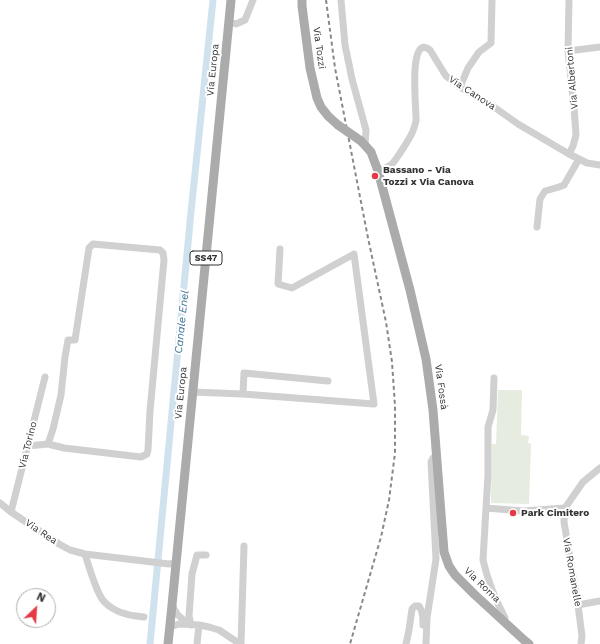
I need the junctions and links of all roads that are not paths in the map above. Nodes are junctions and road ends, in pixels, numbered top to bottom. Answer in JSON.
{"nodes":[{"id":1,"x":231,"y":0,"type":"edge"},
{"id":2,"x":253,"y":0,"type":"edge"},
{"id":3,"x":302,"y":0,"type":"edge"},
{"id":4,"x":340,"y":0,"type":"edge"},
{"id":5,"x":492,"y":0,"type":"edge"},
{"id":6,"x":569,"y":0,"type":"edge"},
{"id":7,"x":229,"y":22,"type":"junction"},
{"id":8,"x":600,"y":47,"type":"edge"},
{"id":9,"x":568,"y":51,"type":"junction"},
{"id":10,"x":460,"y":87,"type":"junction"},
{"id":11,"x":363,"y":143,"type":"junction"},
{"id":12,"x":569,"y":154,"type":"junction"},
{"id":13,"x":579,"y":159,"type":"junction"},
{"id":14,"x":600,"y":165,"type":"edge"},
{"id":15,"x":378,"y":171,"type":"junction"},
{"id":16,"x":537,"y":227,"type":"dead end"},
{"id":17,"x":280,"y":249,"type":"dead end"},
{"id":18,"x":45,"y":378,"type":"dead end"},
{"id":19,"x":494,"y":378,"type":"dead end"},
{"id":20,"x":328,"y":381,"type":"dead end"},
{"id":21,"x":192,"y":392,"type":"junction"},
{"id":22,"x":243,"y":394,"type":"junction"},
{"id":23,"x":48,"y":444,"type":"junction"},
{"id":24,"x":28,"y":446,"type":"junction"},
{"id":25,"x":437,"y":457,"type":"junction"},
{"id":26,"x":600,"y":468,"type":"edge"},
{"id":27,"x":0,"y":503,"type":"edge"},
{"id":28,"x":486,"y":508,"type":"junction"},
{"id":29,"x":565,"y":508,"type":"junction"},
{"id":30,"x":11,"y":512,"type":"junction"},
{"id":31,"x":244,"y":546,"type":"dead end"},
{"id":32,"x":85,"y":554,"type":"junction"},
{"id":33,"x":206,"y":555,"type":"dead end"},
{"id":34,"x":173,"y":564,"type":"junction"},
{"id":35,"x":600,"y":601,"type":"edge"},
{"id":36,"x":172,"y":605,"type":"junction"},
{"id":37,"x":578,"y":605,"type":"junction"},
{"id":38,"x":144,"y":617,"type":"dead end"},
{"id":39,"x":504,"y":621,"type":"junction"},
{"id":40,"x":193,"y":625,"type":"junction"},
{"id":41,"x":170,"y":627,"type":"junction"},
{"id":42,"x":582,"y":640,"type":"edge"},
{"id":43,"x":168,"y":644,"type":"edge"},
{"id":44,"x":197,"y":644,"type":"edge"},
{"id":45,"x":240,"y":644,"type":"edge"},
{"id":46,"x":406,"y":644,"type":"edge"},
{"id":47,"x":423,"y":644,"type":"edge"},
{"id":48,"x":426,"y":644,"type":"edge"},
{"id":49,"x":529,"y":644,"type":"edge"},
{"id":50,"x":585,"y":644,"type":"edge"}],
"edges":[{"from":1,"to":7,"type":"main road","name":"Via Europa","number":"SS47"},
{"from":2,"to":7,"type":"street"},
{"from":3,"to":11,"type":"main road","name":"Via Tozzi","bridge":true},
{"from":4,"to":11,"type":"street"},
{"from":5,"to":10,"type":"street"},
{"from":6,"to":9,"type":"street","name":"Via Albertoni"},
{"from":7,"to":21,"type":"main road","name":"Via Europa","number":"SS47"},
{"from":8,"to":9,"type":"street"},
{"from":9,"to":12,"type":"street","name":"Via Albertoni"},
{"from":10,"to":12,"type":"street","name":"Via Canova"},
{"from":10,"to":15,"type":"street","name":"Via Canova"},
{"from":11,"to":15,"type":"main road","name":"Via Fossà"},
{"from":12,"to":13,"type":"street","name":"Via Canova"},
{"from":13,"to":14,"type":"street","name":"Via Canova"},
{"from":13,"to":16,"type":"street"},
{"from":15,"to":25,"type":"main road","name":"Via Fossà"},
{"from":17,"to":22,"type":"street"},
{"from":18,"to":24,"type":"street","name":"Via Torino"},
{"from":19,"to":28,"type":"street"},
{"from":20,"to":22,"type":"street"},
{"from":21,"to":22,"type":"street"},
{"from":21,"to":34,"type":"main road","name":"Via Europa","number":"SS47"},
{"from":23,"to":23,"type":"street"},
{"from":23,"to":24,"type":"street"},
{"from":24,"to":30,"type":"street","name":"Via Torino"},
{"from":25,"to":39,"type":"main road","name":"Via Roma"},
{"from":25,"to":48,"type":"street","name":"Via Fossà"},
{"from":26,"to":29,"type":"street"},
{"from":27,"to":30,"type":"street","name":"Via Rea"},
{"from":28,"to":29,"type":"street"},
{"from":28,"to":39,"type":"street"},
{"from":29,"to":37,"type":"street","name":"Via Romanelle"},
{"from":30,"to":32,"type":"street","name":"Via Rea"},
{"from":31,"to":45,"type":"street"},
{"from":32,"to":34,"type":"street","name":"Via Rea"},
{"from":32,"to":38,"type":"street"},
{"from":33,"to":40,"type":"street"},
{"from":34,"to":36,"type":"main road","name":"Via Europa","number":"SS47"},
{"from":35,"to":37,"type":"street"},
{"from":36,"to":40,"type":"street"},
{"from":36,"to":41,"type":"main road","name":"Via Europa","number":"SS47"},
{"from":37,"to":42,"type":"street","name":"Via Romanelle"},
{"from":39,"to":49,"type":"main road","name":"Via Roma"},
{"from":40,"to":41,"type":"street"},
{"from":40,"to":44,"type":"street"},
{"from":40,"to":45,"type":"street"},
{"from":41,"to":43,"type":"main road","name":"Via Europa","number":"SS47"},
{"from":42,"to":50,"type":"street","name":"Via Romanelle"},
{"from":46,"to":47,"type":"street"}]}
